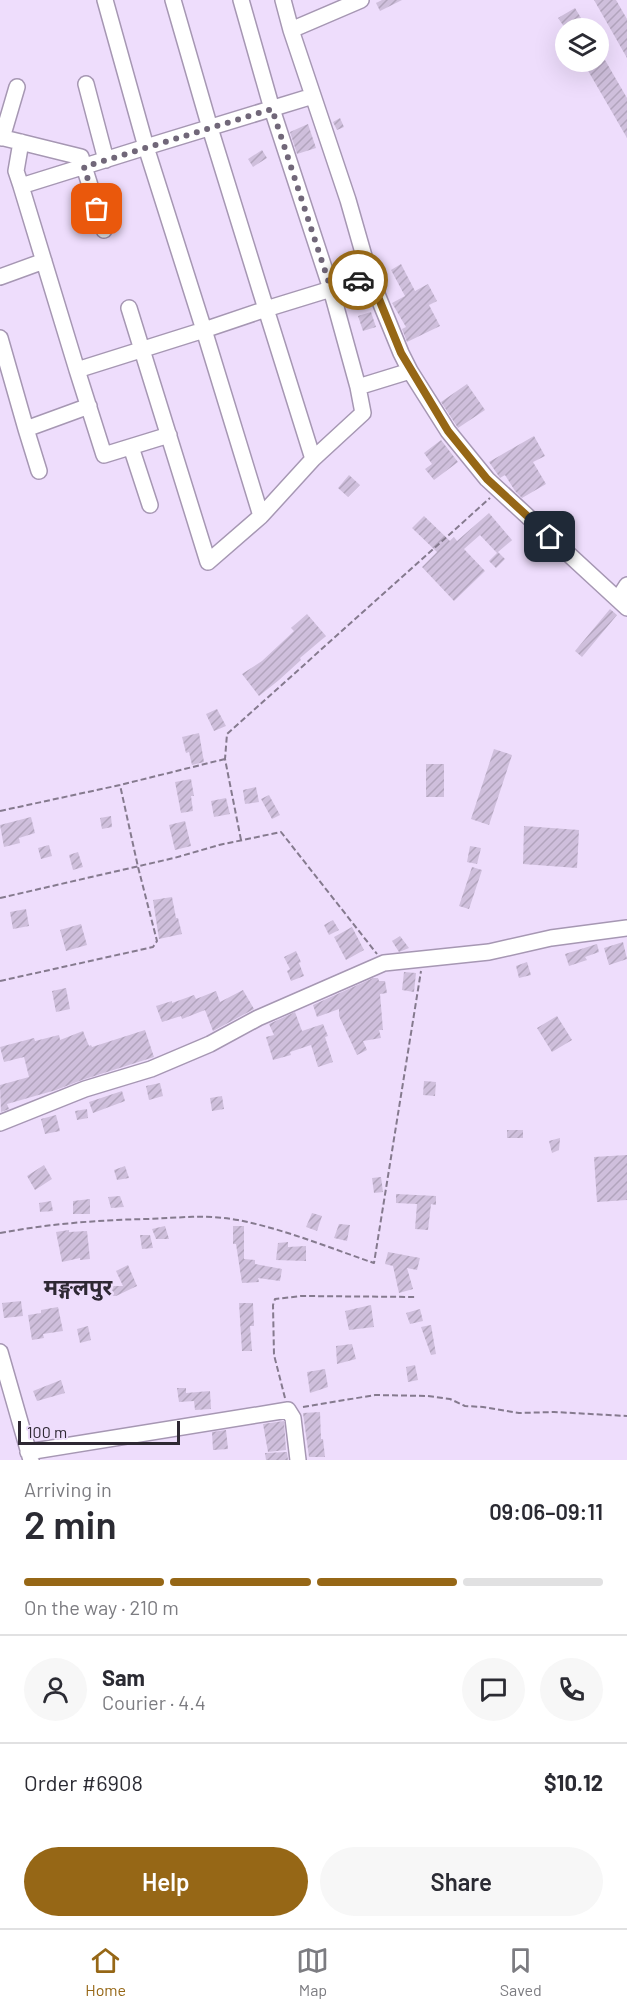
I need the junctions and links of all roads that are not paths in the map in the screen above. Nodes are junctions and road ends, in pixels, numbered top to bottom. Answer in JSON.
{"nodes":[{"id":1,"x":105,"y":0,"type":"edge"},
{"id":2,"x":173,"y":0,"type":"edge"},
{"id":3,"x":241,"y":0,"type":"edge"},
{"id":4,"x":283,"y":0,"type":"edge"},
{"id":5,"x":361,"y":0,"type":"edge"},
{"id":6,"x":291,"y":30,"type":"junction"},
{"id":7,"x":86,"y":84,"type":"dead end"},
{"id":8,"x":17,"y":87,"type":"dead end"},
{"id":9,"x":313,"y":96,"type":"junction"},
{"id":10,"x":272,"y":109,"type":"junction"},
{"id":11,"x":210,"y":128,"type":"junction"},
{"id":12,"x":1,"y":138,"type":"edge"},
{"id":13,"x":21,"y":142,"type":"junction"},
{"id":14,"x":146,"y":147,"type":"junction"},
{"id":15,"x":106,"y":160,"type":"junction"},
{"id":16,"x":84,"y":167,"type":"junction"},
{"id":17,"x":21,"y":186,"type":"junction"},
{"id":18,"x":104,"y":230,"type":"dead end"},
{"id":19,"x":44,"y":261,"type":"junction"},
{"id":20,"x":0,"y":277,"type":"edge"},
{"id":21,"x":370,"y":277,"type":"junction"},
{"id":22,"x":331,"y":289,"type":"junction"},
{"id":23,"x":129,"y":308,"type":"dead end"},
{"id":24,"x":266,"y":309,"type":"junction"},
{"id":25,"x":204,"y":330,"type":"junction"},
{"id":26,"x":0,"y":338,"type":"edge"},
{"id":27,"x":143,"y":349,"type":"junction"},
{"id":28,"x":77,"y":370,"type":"junction"},
{"id":29,"x":410,"y":371,"type":"junction"},
{"id":30,"x":358,"y":387,"type":"junction"},
{"id":31,"x":89,"y":406,"type":"junction"},
{"id":32,"x":26,"y":429,"type":"junction"},
{"id":33,"x":169,"y":435,"type":"junction"},
{"id":34,"x":130,"y":447,"type":"junction"},
{"id":35,"x":313,"y":459,"type":"junction"},
{"id":36,"x":39,"y":471,"type":"dead end"},
{"id":37,"x":150,"y":505,"type":"dead end"},
{"id":38,"x":261,"y":516,"type":"junction"},
{"id":39,"x":627,"y":585,"type":"edge"},
{"id":40,"x":622,"y":604,"type":"edge"},
{"id":41,"x":627,"y":928,"type":"edge"},
{"id":42,"x":0,"y":1123,"type":"edge"},
{"id":43,"x":0,"y":1352,"type":"edge"},
{"id":44,"x":30,"y":1456,"type":"edge"},
{"id":45,"x":298,"y":1460,"type":"edge"}],
"edges":[{"from":1,"to":14,"type":"street"},
{"from":2,"to":11,"type":"street"},
{"from":3,"to":10,"type":"street"},
{"from":4,"to":6,"type":"street"},
{"from":5,"to":6,"type":"street"},
{"from":6,"to":9,"type":"street"},
{"from":7,"to":15,"type":"street"},
{"from":8,"to":12,"type":"street"},
{"from":9,"to":10,"type":"street"},
{"from":9,"to":21,"type":"street"},
{"from":10,"to":11,"type":"street"},
{"from":10,"to":22,"type":"street"},
{"from":11,"to":14,"type":"street"},
{"from":11,"to":24,"type":"street"},
{"from":12,"to":13,"type":"street"},
{"from":13,"to":16,"type":"street"},
{"from":13,"to":17,"type":"street"},
{"from":14,"to":15,"type":"street"},
{"from":14,"to":25,"type":"street"},
{"from":15,"to":16,"type":"street"},
{"from":16,"to":17,"type":"street"},
{"from":16,"to":18,"type":"street"},
{"from":17,"to":19,"type":"street"},
{"from":19,"to":20,"type":"street"},
{"from":19,"to":28,"type":"street"},
{"from":21,"to":22,"type":"street"},
{"from":21,"to":29,"type":"street"},
{"from":22,"to":24,"type":"street"},
{"from":22,"to":30,"type":"street"},
{"from":23,"to":27,"type":"street"},
{"from":24,"to":25,"type":"street"},
{"from":24,"to":35,"type":"street"},
{"from":25,"to":27,"type":"street"},
{"from":25,"to":38,"type":"street"},
{"from":26,"to":32,"type":"street"},
{"from":27,"to":28,"type":"street"},
{"from":27,"to":33,"type":"street"},
{"from":28,"to":31,"type":"street"},
{"from":29,"to":30,"type":"street"},
{"from":29,"to":40,"type":"street"},
{"from":30,"to":35,"type":"street"},
{"from":31,"to":32,"type":"street"},
{"from":31,"to":34,"type":"street"},
{"from":32,"to":36,"type":"street"},
{"from":33,"to":34,"type":"street"},
{"from":33,"to":38,"type":"street"},
{"from":34,"to":37,"type":"street"},
{"from":35,"to":38,"type":"street"},
{"from":39,"to":40,"type":"street"},
{"from":41,"to":42,"type":"street"},
{"from":43,"to":44,"type":"street"},
{"from":44,"to":45,"type":"street"}]}
